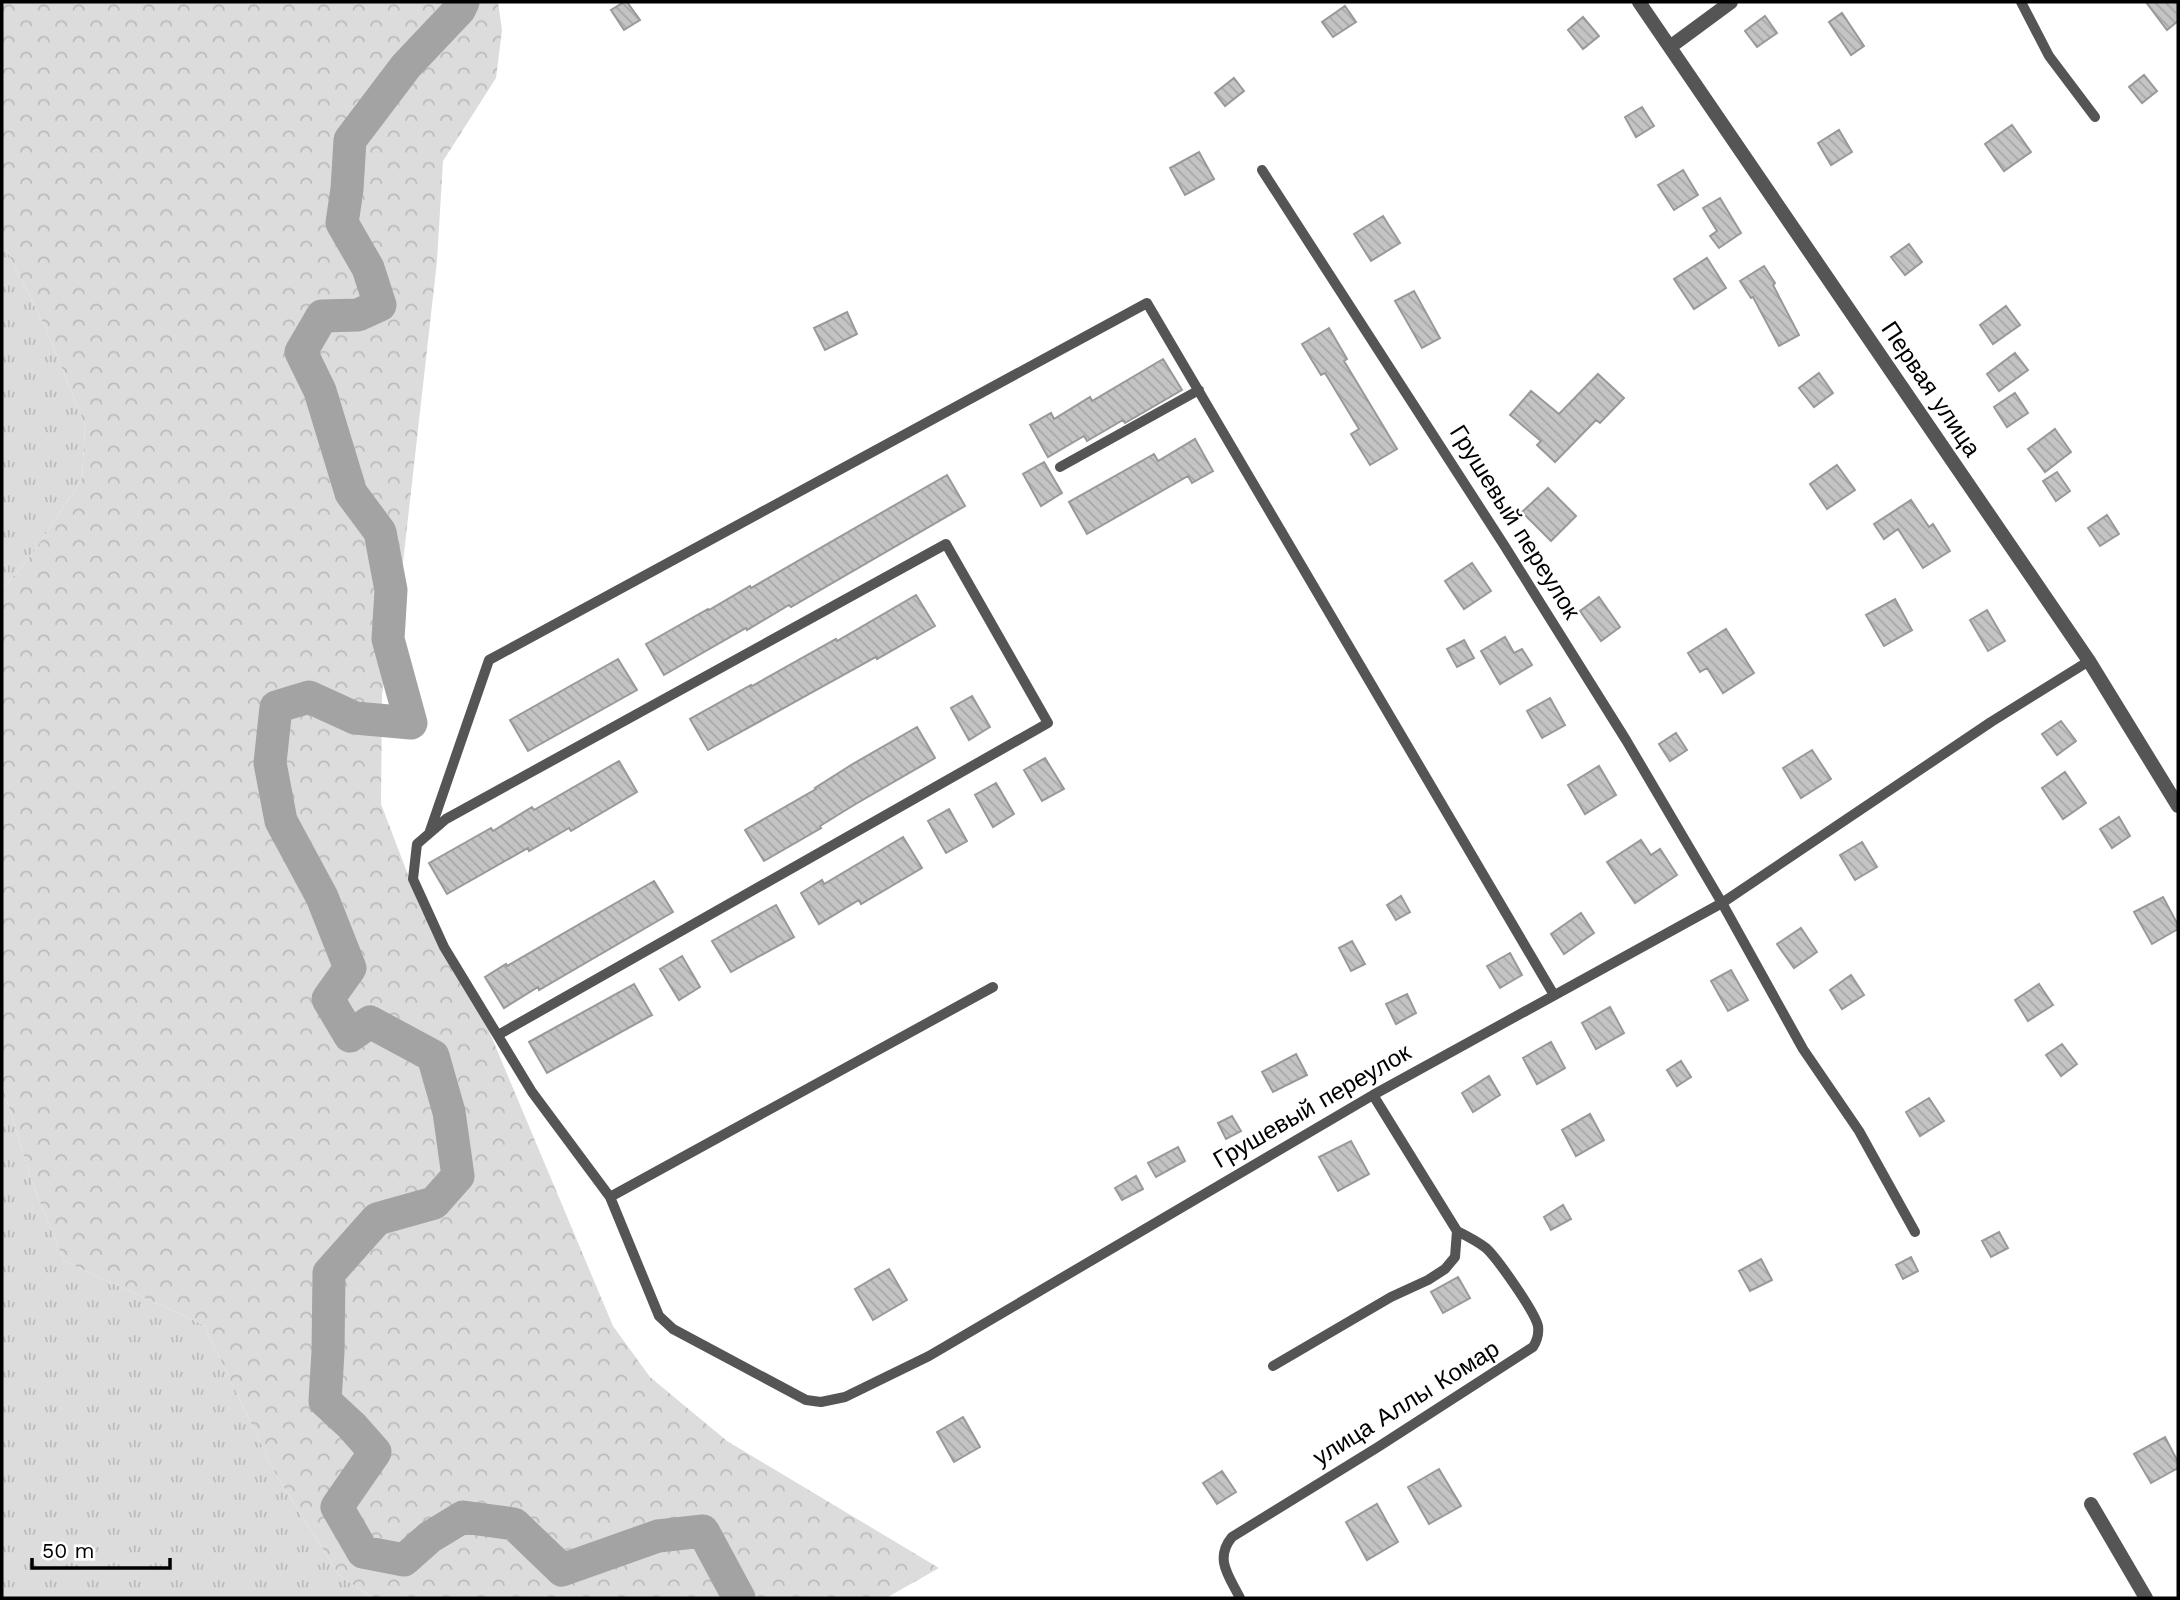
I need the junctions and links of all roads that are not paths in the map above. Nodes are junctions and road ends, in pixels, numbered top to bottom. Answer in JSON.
{"nodes":[{"id":1,"x":1639,"y":2,"type":"edge"},
{"id":2,"x":1731,"y":2,"type":"edge"},
{"id":3,"x":2021,"y":2,"type":"edge"},
{"id":4,"x":1670,"y":47,"type":"junction"},
{"id":5,"x":2095,"y":117,"type":"dead end"},
{"id":6,"x":1262,"y":170,"type":"dead end"},
{"id":7,"x":1199,"y":390,"type":"junction"},
{"id":8,"x":1060,"y":467,"type":"dead end"},
{"id":9,"x":2089,"y":661,"type":"junction"},
{"id":10,"x":2178,"y":806,"type":"edge"},
{"id":11,"x":430,"y":833,"type":"junction"},
{"id":12,"x":1722,"y":902,"type":"junction"},
{"id":13,"x":993,"y":987,"type":"dead end"},
{"id":14,"x":1554,"y":995,"type":"junction"},
{"id":15,"x":498,"y":1035,"type":"junction"},
{"id":16,"x":1373,"y":1095,"type":"junction"},
{"id":17,"x":610,"y":1197,"type":"junction"},
{"id":18,"x":1457,"y":1231,"type":"junction"},
{"id":19,"x":1915,"y":1232,"type":"dead end"},
{"id":20,"x":1273,"y":1366,"type":"dead end"},
{"id":21,"x":2091,"y":1504,"type":"dead end"},
{"id":22,"x":1240,"y":1598,"type":"edge"},
{"id":23,"x":2146,"y":1598,"type":"edge"}],
"edges":[{"from":1,"to":4,"type":"street","name":"Первая улица"},
{"from":2,"to":4,"type":"street"},
{"from":3,"to":5,"type":"lane"},
{"from":4,"to":9,"type":"street","name":"Первая улица"},
{"from":6,"to":12,"type":"lane","name":"Грушевый переулок"},
{"from":7,"to":8,"type":"lane"},
{"from":7,"to":11,"type":"lane","name":"Грушевый переулок"},
{"from":7,"to":14,"type":"lane"},
{"from":9,"to":10,"type":"street","name":"Первая улица"},
{"from":9,"to":12,"type":"lane","name":"Грушевый переулок"},
{"from":11,"to":15,"type":"lane","name":"Грушевый переулок"},
{"from":11,"to":15,"type":"lane"},
{"from":12,"to":14,"type":"lane","name":"Грушевый переулок"},
{"from":12,"to":19,"type":"lane","name":"Грушевый переулок"},
{"from":13,"to":17,"type":"lane"},
{"from":14,"to":16,"type":"lane","name":"Грушевый переулок"},
{"from":15,"to":17,"type":"lane","name":"Грушевый переулок"},
{"from":16,"to":17,"type":"lane","name":"Грушевый переулок"},
{"from":16,"to":18,"type":"lane"},
{"from":18,"to":20,"type":"lane"},
{"from":18,"to":22,"type":"lane","name":"улица Аллы Комар"},
{"from":21,"to":23,"type":"street"}]}
